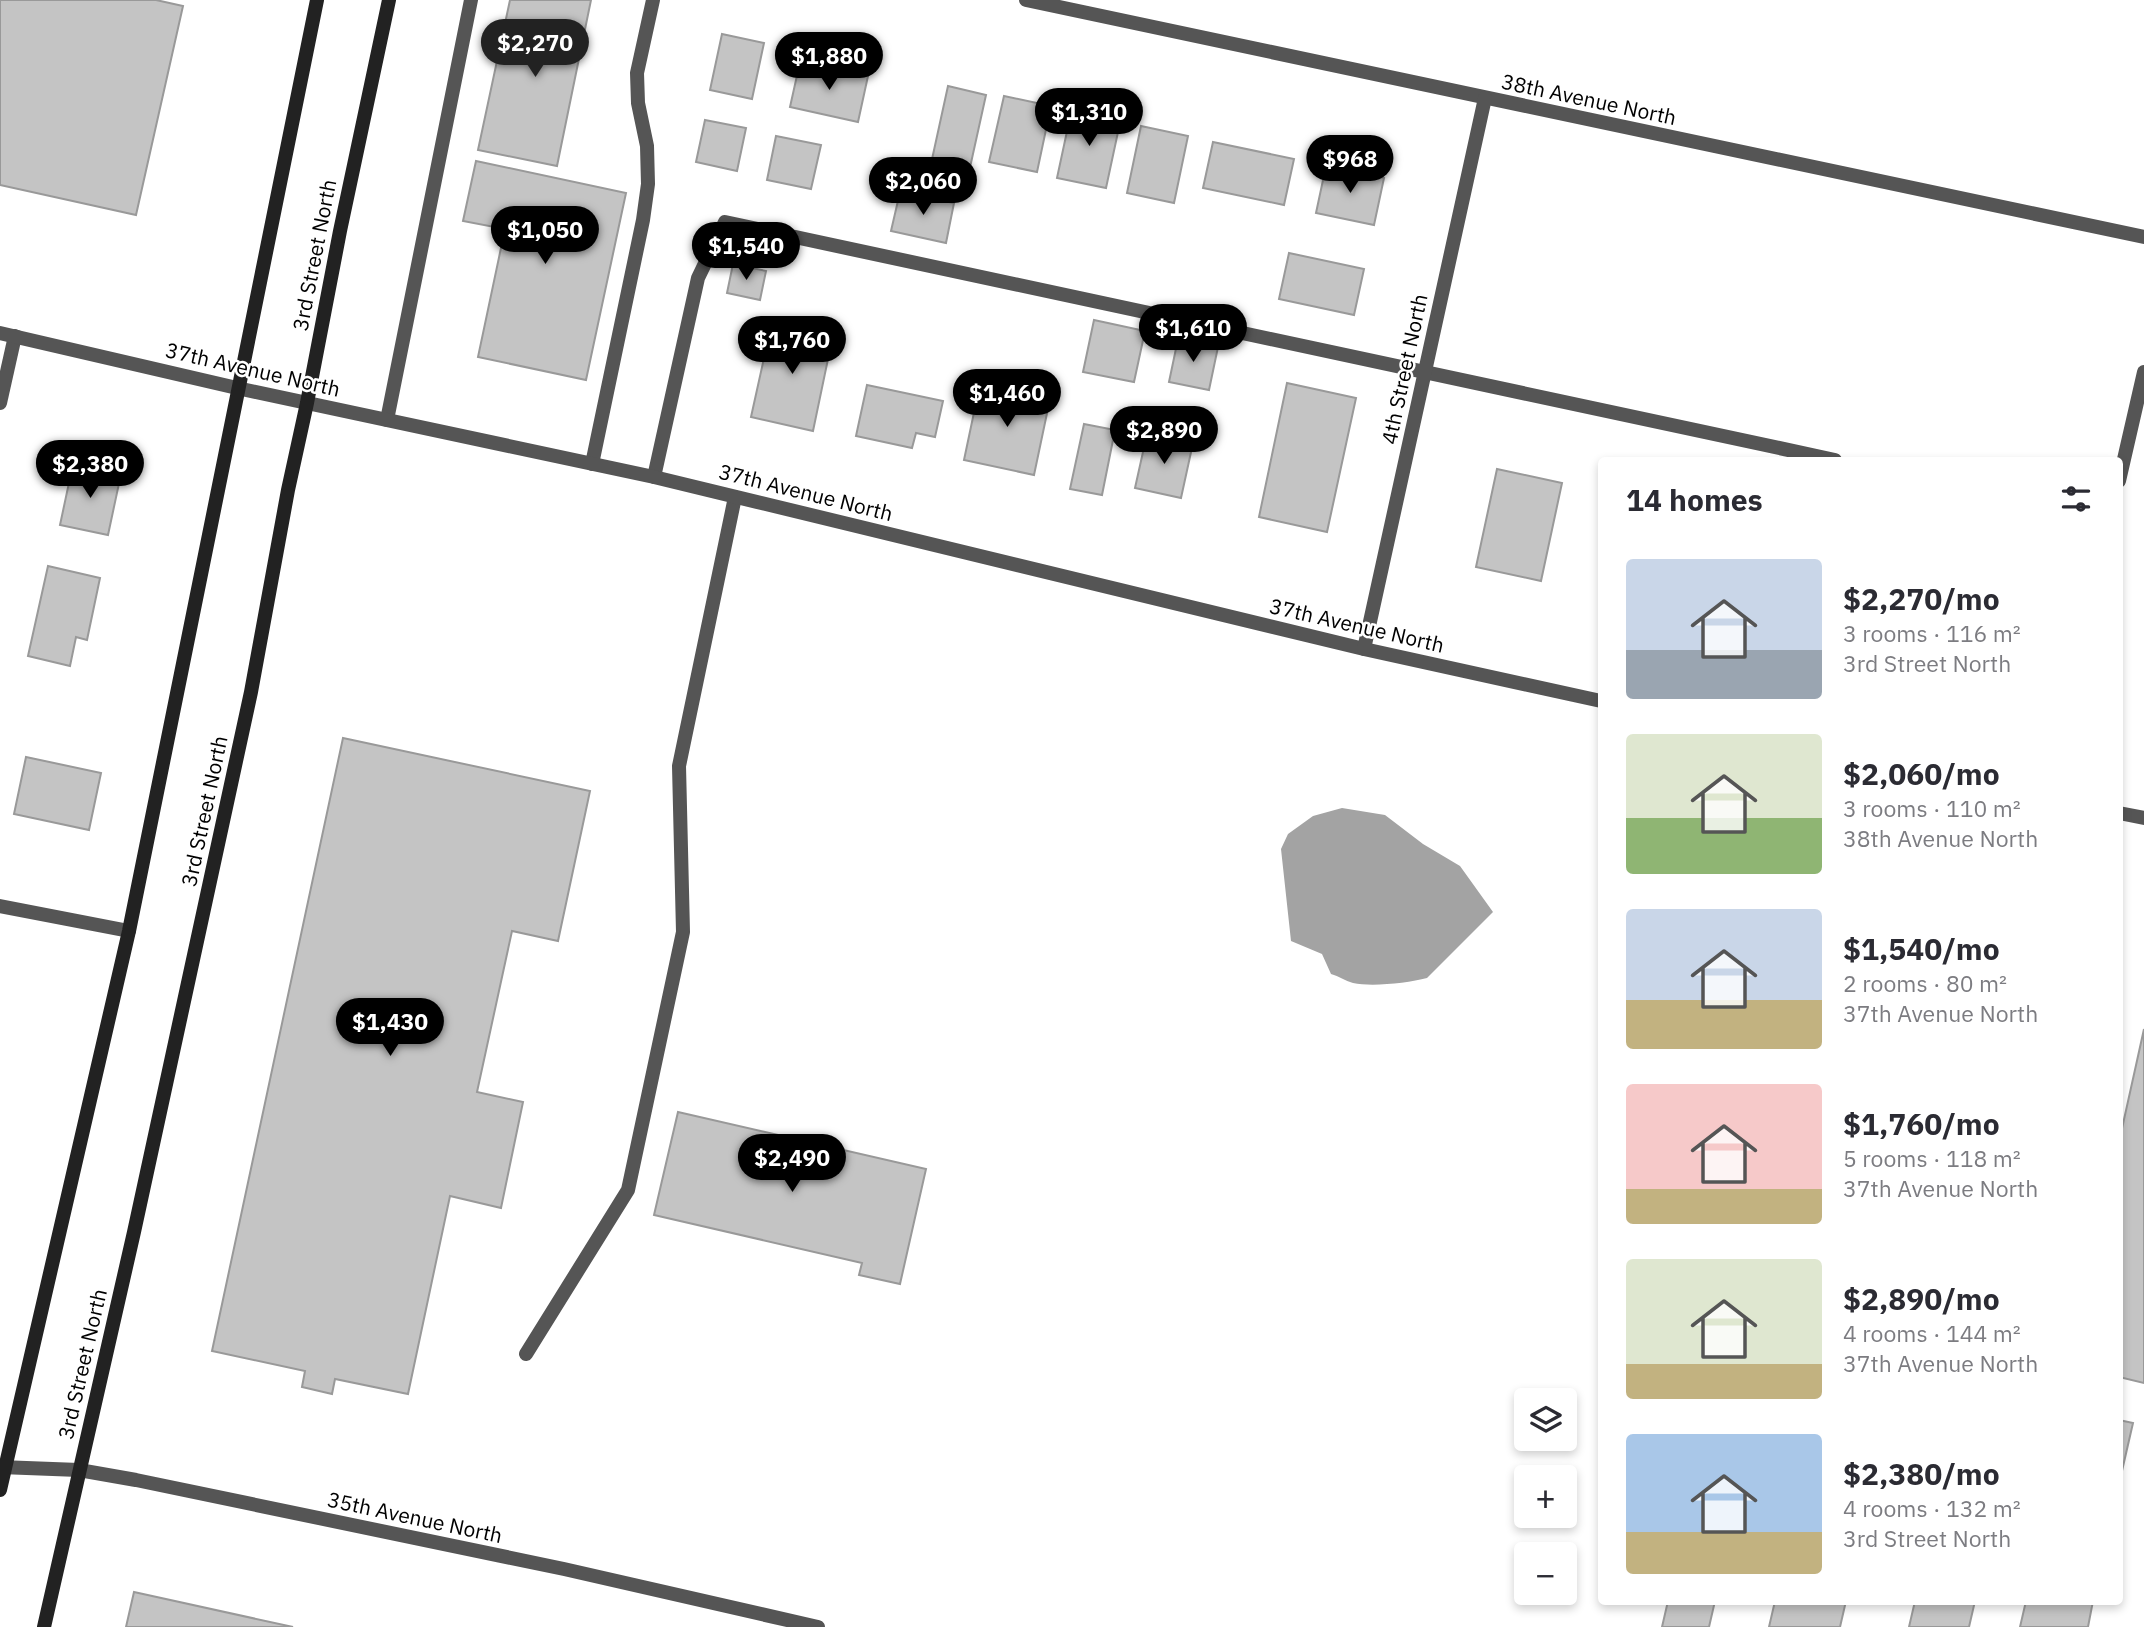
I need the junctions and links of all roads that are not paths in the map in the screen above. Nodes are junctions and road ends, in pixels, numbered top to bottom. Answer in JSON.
{"nodes":[{"id":1,"x":317,"y":0,"type":"edge"},
{"id":2,"x":389,"y":0,"type":"edge"},
{"id":3,"x":471,"y":0,"type":"edge"},
{"id":4,"x":653,"y":0,"type":"edge"},
{"id":5,"x":1026,"y":0,"type":"edge"},
{"id":6,"x":1485,"y":99,"type":"junction"},
{"id":7,"x":2144,"y":237,"type":"edge"},
{"id":8,"x":7,"y":334,"type":"edge"},
{"id":9,"x":1425,"y":371,"type":"junction"},
{"id":10,"x":2144,"y":372,"type":"edge"},
{"id":11,"x":237,"y":388,"type":"junction"},
{"id":12,"x":0,"y":403,"type":"edge"},
{"id":13,"x":307,"y":403,"type":"junction"},
{"id":14,"x":387,"y":420,"type":"junction"},
{"id":15,"x":1821,"y":457,"type":"edge"},
{"id":16,"x":592,"y":464,"type":"junction"},
{"id":17,"x":2123,"y":464,"type":"edge"},
{"id":18,"x":654,"y":477,"type":"junction"},
{"id":19,"x":735,"y":497,"type":"junction"},
{"id":20,"x":1364,"y":649,"type":"junction"},
{"id":21,"x":1598,"y":700,"type":"edge"},
{"id":22,"x":2123,"y":814,"type":"edge"},
{"id":23,"x":2144,"y":818,"type":"edge"},
{"id":24,"x":0,"y":906,"type":"edge"},
{"id":25,"x":129,"y":931,"type":"junction"},
{"id":26,"x":526,"y":1354,"type":"dead end"},
{"id":27,"x":2,"y":1468,"type":"edge"},
{"id":28,"x":79,"y":1470,"type":"junction"},
{"id":29,"x":0,"y":1490,"type":"edge"},
{"id":30,"x":44,"y":1627,"type":"edge"},
{"id":31,"x":818,"y":1627,"type":"edge"}],
"edges":[{"from":1,"to":11,"type":"main road"},
{"from":2,"to":13,"type":"main road","name":"3rd Street North"},
{"from":3,"to":14,"type":"street"},
{"from":4,"to":16,"type":"street"},
{"from":5,"to":6,"type":"street","name":"38th Avenue North"},
{"from":6,"to":7,"type":"street","name":"38th Avenue North"},
{"from":6,"to":9,"type":"street","name":"4th Street North"},
{"from":8,"to":11,"type":"street","name":"37th Avenue North"},
{"from":8,"to":12,"type":"street"},
{"from":9,"to":15,"type":"street"},
{"from":9,"to":18,"type":"street"},
{"from":9,"to":20,"type":"street","name":"4th Street North"},
{"from":10,"to":17,"type":"street"},
{"from":11,"to":13,"type":"street","name":"37th Avenue North"},
{"from":11,"to":25,"type":"main road"},
{"from":13,"to":14,"type":"street","name":"37th Avenue North"},
{"from":13,"to":28,"type":"main road","name":"3rd Street North"},
{"from":14,"to":16,"type":"street","name":"37th Avenue North"},
{"from":16,"to":18,"type":"street","name":"37th Avenue North"},
{"from":18,"to":19,"type":"street","name":"37th Avenue North"},
{"from":19,"to":20,"type":"street","name":"37th Avenue North"},
{"from":19,"to":26,"type":"street"},
{"from":20,"to":21,"type":"street","name":"37th Avenue North"},
{"from":22,"to":23,"type":"street"},
{"from":24,"to":25,"type":"street"},
{"from":25,"to":27,"type":"main road"},
{"from":27,"to":28,"type":"street","name":"35th Avenue North"},
{"from":27,"to":29,"type":"main road"},
{"from":28,"to":30,"type":"main road","name":"3rd Street North"},
{"from":28,"to":31,"type":"street","name":"35th Avenue North"}]}
